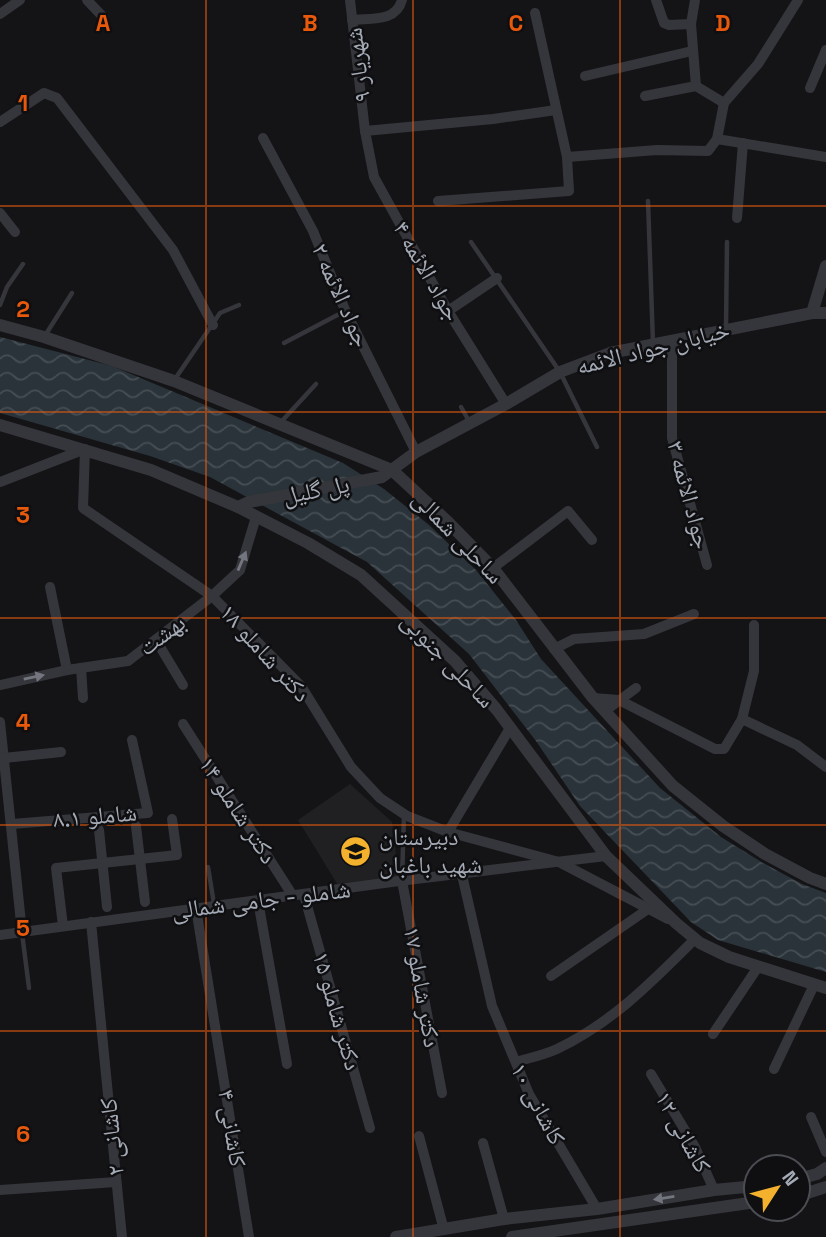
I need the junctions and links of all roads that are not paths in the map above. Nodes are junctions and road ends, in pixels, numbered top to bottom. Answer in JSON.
{"nodes":[{"id":1,"x":20,"y":0,"type":"edge"},
{"id":2,"x":87,"y":0,"type":"edge"},
{"id":3,"x":350,"y":0,"type":"edge"},
{"id":4,"x":402,"y":0,"type":"edge"},
{"id":5,"x":656,"y":0,"type":"edge"},
{"id":6,"x":695,"y":0,"type":"edge"},
{"id":7,"x":799,"y":0,"type":"edge"},
{"id":8,"x":535,"y":13,"type":"dead end"},
{"id":9,"x":0,"y":14,"type":"edge"},
{"id":10,"x":104,"y":18,"type":"dead end"},
{"id":11,"x":352,"y":20,"type":"junction"},
{"id":12,"x":691,"y":24,"type":"junction"},
{"id":13,"x":826,"y":50,"type":"edge"},
{"id":14,"x":692,"y":51,"type":"junction"},
{"id":15,"x":585,"y":76,"type":"dead end"},
{"id":16,"x":696,"y":86,"type":"junction"},
{"id":17,"x":810,"y":88,"type":"dead end"},
{"id":18,"x":645,"y":96,"type":"dead end"},
{"id":19,"x":724,"y":103,"type":"junction"},
{"id":20,"x":556,"y":110,"type":"junction"},
{"id":21,"x":0,"y":121,"type":"edge"},
{"id":22,"x":365,"y":131,"type":"junction"},
{"id":23,"x":263,"y":138,"type":"dead end"},
{"id":24,"x":717,"y":139,"type":"junction"},
{"id":25,"x":743,"y":143,"type":"junction"},
{"id":26,"x":567,"y":157,"type":"junction"},
{"id":27,"x":826,"y":157,"type":"edge"},
{"id":28,"x":438,"y":201,"type":"dead end"},
{"id":29,"x":648,"y":201,"type":"dead end"},
{"id":30,"x":0,"y":213,"type":"edge"},
{"id":31,"x":737,"y":218,"type":"dead end"},
{"id":32,"x":15,"y":232,"type":"dead end"},
{"id":33,"x":471,"y":242,"type":"dead end"},
{"id":34,"x":727,"y":242,"type":"dead end"},
{"id":35,"x":23,"y":264,"type":"dead end"},
{"id":36,"x":826,"y":266,"type":"edge"},
{"id":37,"x":497,"y":278,"type":"junction"},
{"id":38,"x":72,"y":293,"type":"dead end"},
{"id":39,"x":0,"y":305,"type":"edge"},
{"id":40,"x":239,"y":305,"type":"dead end"},
{"id":41,"x":345,"y":310,"type":"junction"},
{"id":42,"x":448,"y":311,"type":"junction"},
{"id":43,"x":812,"y":313,"type":"junction"},
{"id":44,"x":826,"y":313,"type":"edge"},
{"id":45,"x":0,"y":325,"type":"edge"},
{"id":46,"x":213,"y":325,"type":"junction"},
{"id":47,"x":726,"y":329,"type":"junction"},
{"id":48,"x":44,"y":337,"type":"junction"},
{"id":49,"x":672,"y":340,"type":"junction"},
{"id":50,"x":284,"y":343,"type":"dead end"},
{"id":51,"x":653,"y":343,"type":"junction"},
{"id":52,"x":560,"y":372,"type":"junction"},
{"id":53,"x":174,"y":381,"type":"junction"},
{"id":54,"x":316,"y":384,"type":"dead end"},
{"id":55,"x":506,"y":404,"type":"junction"},
{"id":56,"x":461,"y":407,"type":"dead end"},
{"id":57,"x":471,"y":423,"type":"junction"},
{"id":58,"x":0,"y":425,"type":"edge"},
{"id":59,"x":279,"y":425,"type":"junction"},
{"id":60,"x":597,"y":447,"type":"dead end"},
{"id":61,"x":85,"y":449,"type":"junction"},
{"id":62,"x":416,"y":452,"type":"junction"},
{"id":63,"x":387,"y":474,"type":"junction"},
{"id":64,"x":0,"y":482,"type":"edge"},
{"id":65,"x":244,"y":505,"type":"junction"},
{"id":66,"x":256,"y":517,"type":"junction"},
{"id":67,"x":592,"y":540,"type":"dead end"},
{"id":68,"x":707,"y":565,"type":"dead end"},
{"id":69,"x":494,"y":568,"type":"junction"},
{"id":70,"x":50,"y":587,"type":"dead end"},
{"id":71,"x":212,"y":596,"type":"junction"},
{"id":72,"x":694,"y":614,"type":"dead end"},
{"id":73,"x":754,"y":625,"type":"dead end"},
{"id":74,"x":156,"y":640,"type":"junction"},
{"id":75,"x":554,"y":649,"type":"junction"},
{"id":76,"x":81,"y":668,"type":"junction"},
{"id":77,"x":67,"y":670,"type":"junction"},
{"id":78,"x":183,"y":684,"type":"dead end"},
{"id":79,"x":0,"y":685,"type":"edge"},
{"id":80,"x":636,"y":688,"type":"dead end"},
{"id":81,"x":83,"y":698,"type":"dead end"},
{"id":82,"x":593,"y":698,"type":"junction"},
{"id":83,"x":619,"y":700,"type":"junction"},
{"id":84,"x":605,"y":711,"type":"junction"},
{"id":85,"x":742,"y":719,"type":"junction"},
{"id":86,"x":0,"y":722,"type":"edge"},
{"id":87,"x":183,"y":724,"type":"dead end"},
{"id":88,"x":510,"y":728,"type":"junction"},
{"id":89,"x":132,"y":740,"type":"dead end"},
{"id":90,"x":61,"y":752,"type":"dead end"},
{"id":91,"x":4,"y":758,"type":"junction"},
{"id":92,"x":826,"y":767,"type":"edge"},
{"id":93,"x":404,"y":814,"type":"junction"},
{"id":94,"x":172,"y":819,"type":"dead end"},
{"id":95,"x":12,"y":824,"type":"junction"},
{"id":96,"x":136,"y":826,"type":"dead end"},
{"id":97,"x":99,"y":830,"type":"dead end"},
{"id":98,"x":448,"y":832,"type":"junction"},
{"id":99,"x":606,"y":856,"type":"junction"},
{"id":100,"x":141,"y":859,"type":"junction"},
{"id":101,"x":559,"y":862,"type":"junction"},
{"id":102,"x":103,"y":863,"type":"junction"},
{"id":103,"x":208,"y":867,"type":"dead end"},
{"id":104,"x":462,"y":875,"type":"junction"},
{"id":105,"x":402,"y":881,"type":"junction"},
{"id":106,"x":826,"y":884,"type":"edge"},
{"id":107,"x":298,"y":895,"type":"junction"},
{"id":108,"x":258,"y":901,"type":"junction"},
{"id":109,"x":145,"y":902,"type":"dead end"},
{"id":110,"x":107,"y":906,"type":"dead end"},
{"id":111,"x":214,"y":906,"type":"junction"},
{"id":112,"x":196,"y":908,"type":"junction"},
{"id":113,"x":648,"y":909,"type":"junction"},
{"id":114,"x":90,"y":922,"type":"junction"},
{"id":115,"x":676,"y":923,"type":"junction"},
{"id":116,"x":63,"y":926,"type":"junction"},
{"id":117,"x":22,"y":932,"type":"junction"},
{"id":118,"x":0,"y":935,"type":"edge"},
{"id":119,"x":695,"y":939,"type":"junction"},
{"id":120,"x":758,"y":967,"type":"junction"},
{"id":121,"x":551,"y":976,"type":"dead end"},
{"id":122,"x":820,"y":986,"type":"edge"},
{"id":123,"x":29,"y":988,"type":"dead end"},
{"id":124,"x":713,"y":1034,"type":"dead end"},
{"id":125,"x":516,"y":1062,"type":"junction"},
{"id":126,"x":287,"y":1064,"type":"dead end"},
{"id":127,"x":774,"y":1069,"type":"dead end"},
{"id":128,"x":651,"y":1074,"type":"dead end"},
{"id":129,"x":442,"y":1093,"type":"dead end"},
{"id":130,"x":811,"y":1117,"type":"dead end"},
{"id":131,"x":370,"y":1128,"type":"dead end"},
{"id":132,"x":419,"y":1136,"type":"dead end"},
{"id":133,"x":484,"y":1143,"type":"dead end"},
{"id":134,"x":826,"y":1152,"type":"edge"},
{"id":135,"x":116,"y":1181,"type":"junction"},
{"id":136,"x":742,"y":1187,"type":"edge"},
{"id":137,"x":0,"y":1190,"type":"edge"},
{"id":138,"x":714,"y":1190,"type":"junction"},
{"id":139,"x":742,"y":1204,"type":"edge"},
{"id":140,"x":597,"y":1209,"type":"junction"},
{"id":141,"x":504,"y":1219,"type":"junction"},
{"id":142,"x":444,"y":1230,"type":"junction"},
{"id":143,"x":588,"y":1232,"type":"edge"},
{"id":144,"x":557,"y":1234,"type":"edge"},
{"id":145,"x":122,"y":1237,"type":"edge"},
{"id":146,"x":249,"y":1237,"type":"edge"},
{"id":147,"x":396,"y":1237,"type":"edge"},
{"id":148,"x":512,"y":1237,"type":"edge"}],
"edges":[{"from":1,"to":9,"type":"street"},
{"from":2,"to":10,"type":"street"},
{"from":3,"to":11,"type":"street","name":"شهریار ۹"},
{"from":4,"to":11,"type":"street"},
{"from":5,"to":12,"type":"street"},
{"from":6,"to":12,"type":"street"},
{"from":7,"to":19,"type":"street"},
{"from":8,"to":20,"type":"street"},
{"from":11,"to":22,"type":"street","name":"شهریار ۹"},
{"from":12,"to":14,"type":"street"},
{"from":13,"to":17,"type":"street"},
{"from":14,"to":15,"type":"street"},
{"from":14,"to":16,"type":"street"},
{"from":16,"to":18,"type":"street"},
{"from":16,"to":19,"type":"street"},
{"from":19,"to":24,"type":"street"},
{"from":20,"to":22,"type":"street"},
{"from":20,"to":26,"type":"street"},
{"from":21,"to":46,"type":"street"},
{"from":22,"to":42,"type":"street","name":"جواد الائمه ۴"},
{"from":23,"to":41,"type":"street","name":"جواد الائمه ۲"},
{"from":24,"to":25,"type":"street"},
{"from":24,"to":26,"type":"street"},
{"from":25,"to":27,"type":"street"},
{"from":25,"to":31,"type":"street"},
{"from":26,"to":28,"type":"street"},
{"from":29,"to":51,"type":"lane"},
{"from":30,"to":32,"type":"street"},
{"from":33,"to":37,"type":"lane"},
{"from":34,"to":47,"type":"lane"},
{"from":35,"to":39,"type":"lane"},
{"from":36,"to":43,"type":"street"},
{"from":37,"to":42,"type":"street"},
{"from":37,"to":52,"type":"lane"},
{"from":38,"to":48,"type":"lane"},
{"from":40,"to":46,"type":"lane"},
{"from":41,"to":50,"type":"lane"},
{"from":41,"to":62,"type":"street","name":"جواد الائمه ۲"},
{"from":42,"to":55,"type":"street","name":"جواد الائمه ۴"},
{"from":43,"to":44,"type":"street","name":"خیابان جواد الائمه"},
{"from":43,"to":47,"type":"street","name":"خیابان جواد الائمه"},
{"from":45,"to":48,"type":"street","name":"ساحلی شمالی"},
{"from":46,"to":53,"type":"lane"},
{"from":47,"to":49,"type":"street","name":"خیابان جواد الائمه"},
{"from":48,"to":53,"type":"street","name":"ساحلی شمالی"},
{"from":49,"to":51,"type":"street","name":"خیابان جواد الائمه"},
{"from":49,"to":68,"type":"street","name":"جواد الائمه ۳"},
{"from":51,"to":52,"type":"street","name":"خیابان جواد الائمه"},
{"from":52,"to":55,"type":"street","name":"خیابان جواد الائمه"},
{"from":52,"to":60,"type":"lane"},
{"from":53,"to":59,"type":"street","name":"ساحلی شمالی"},
{"from":54,"to":59,"type":"lane"},
{"from":55,"to":57,"type":"street","name":"خیابان جواد الائمه"},
{"from":56,"to":57,"type":"lane"},
{"from":57,"to":62,"type":"street","name":"خیابان جواد الائمه"},
{"from":58,"to":61,"type":"street","name":"ساحلی جنوبی"},
{"from":59,"to":63,"type":"street","name":"ساحلی شمالی"},
{"from":61,"to":64,"type":"street"},
{"from":61,"to":65,"type":"street","name":"ساحلی جنوبی"},
{"from":61,"to":71,"type":"street","name":"دکتر شاملو ۱۸"},
{"from":62,"to":63,"type":"street","name":"خیابان جواد الائمه"},
{"from":63,"to":65,"type":"street","name":"پل گلیل"},
{"from":63,"to":69,"type":"street","name":"ساحلی شمالی"},
{"from":65,"to":66,"type":"street","name":"ساحلی جنوبی"},
{"from":71,"to":66,"type":"street","name":"بهشت","one_way":true},
{"from":66,"to":88,"type":"street","name":"ساحلی جنوبی"},
{"from":67,"to":69,"type":"street"},
{"from":69,"to":75,"type":"street","name":"ساحلی شمالی"},
{"from":70,"to":77,"type":"street"},
{"from":71,"to":74,"type":"street","name":"بهشت"},
{"from":71,"to":93,"type":"street","name":"دکتر شاملو ۱۸"},
{"from":72,"to":75,"type":"street"},
{"from":73,"to":85,"type":"street"},
{"from":74,"to":76,"type":"street","name":"بهشت"},
{"from":74,"to":78,"type":"street"},
{"from":75,"to":82,"type":"street","name":"ساحلی شمالی"},
{"from":76,"to":77,"type":"street","name":"بهشت"},
{"from":76,"to":81,"type":"street"},
{"from":79,"to":77,"type":"street","name":"بهشت","one_way":true},
{"from":80,"to":83,"type":"street"},
{"from":82,"to":83,"type":"street"},
{"from":82,"to":84,"type":"street","name":"ساحلی شمالی"},
{"from":83,"to":84,"type":"street"},
{"from":83,"to":85,"type":"street"},
{"from":84,"to":106,"type":"street","name":"ساحلی شمالی"},
{"from":85,"to":92,"type":"street"},
{"from":86,"to":91,"type":"street"},
{"from":87,"to":107,"type":"street","name":"دکتر شاملو ۱۴"},
{"from":88,"to":98,"type":"street"},
{"from":88,"to":99,"type":"street","name":"ساحلی جنوبی"},
{"from":89,"to":95,"type":"street","name":"شاملو ۸.۱"},
{"from":90,"to":91,"type":"street"},
{"from":91,"to":95,"type":"street"},
{"from":93,"to":98,"type":"street","name":"دکتر شاملو ۱۸"},
{"from":93,"to":105,"type":"lane"},
{"from":94,"to":100,"type":"street"},
{"from":95,"to":117,"type":"street"},
{"from":96,"to":100,"type":"street"},
{"from":97,"to":102,"type":"street"},
{"from":98,"to":101,"type":"street","name":"دکتر شاملو ۱۸"},
{"from":99,"to":101,"type":"street","name":"شاملو - جامی شمالی"},
{"from":99,"to":115,"type":"street","name":"ساحلی جنوبی"},
{"from":100,"to":102,"type":"street"},
{"from":100,"to":109,"type":"street"},
{"from":101,"to":104,"type":"street","name":"شاملو - جامی شمالی"},
{"from":101,"to":113,"type":"street"},
{"from":102,"to":110,"type":"street"},
{"from":102,"to":116,"type":"street"},
{"from":103,"to":111,"type":"lane"},
{"from":104,"to":105,"type":"street","name":"شاملو - جامی شمالی"},
{"from":104,"to":125,"type":"street","name":"کاشانی ۱۰"},
{"from":105,"to":107,"type":"street","name":"شاملو - جامی شمالی"},
{"from":105,"to":129,"type":"street","name":"دکتر شاملو ۱۷"},
{"from":107,"to":108,"type":"street","name":"شاملو - جامی شمالی"},
{"from":107,"to":131,"type":"street","name":"دکتر شاملو ۱۵"},
{"from":108,"to":111,"type":"street","name":"شاملو - جامی شمالی"},
{"from":108,"to":126,"type":"street"},
{"from":111,"to":112,"type":"street","name":"شاملو - جامی شمالی"},
{"from":112,"to":114,"type":"street","name":"شاملو - جامی شمالی"},
{"from":112,"to":146,"type":"street","name":"کاشانی ۴"},
{"from":113,"to":115,"type":"street"},
{"from":113,"to":121,"type":"street"},
{"from":114,"to":116,"type":"street","name":"شاملو - جامی شمالی"},
{"from":114,"to":135,"type":"street","name":"کاشانی ۲"},
{"from":115,"to":119,"type":"street","name":"ساحلی جنوبی"},
{"from":116,"to":117,"type":"street","name":"شاملو - جامی شمالی"},
{"from":117,"to":118,"type":"street","name":"شاملو - جامی شمالی"},
{"from":117,"to":123,"type":"lane"},
{"from":119,"to":120,"type":"street","name":"ساحلی جنوبی"},
{"from":119,"to":125,"type":"street"},
{"from":120,"to":122,"type":"street","name":"ساحلی جنوبی"},
{"from":120,"to":124,"type":"street"},
{"from":122,"to":127,"type":"street"},
{"from":125,"to":140,"type":"street","name":"کاشانی ۱۰"},
{"from":128,"to":138,"type":"street","name":"کاشانی ۱۲"},
{"from":130,"to":134,"type":"street"},
{"from":132,"to":142,"type":"street"},
{"from":133,"to":141,"type":"street"},
{"from":135,"to":137,"type":"street"},
{"from":135,"to":145,"type":"street","name":"کاشانی ۲"},
{"from":136,"to":138,"type":"street"},
{"from":138,"to":140,"type":"street","one_way":true},
{"from":139,"to":143,"type":"street"},
{"from":140,"to":141,"type":"street"},
{"from":141,"to":142,"type":"street"},
{"from":142,"to":147,"type":"street"},
{"from":143,"to":144,"type":"street"},
{"from":144,"to":148,"type":"street"}]}
